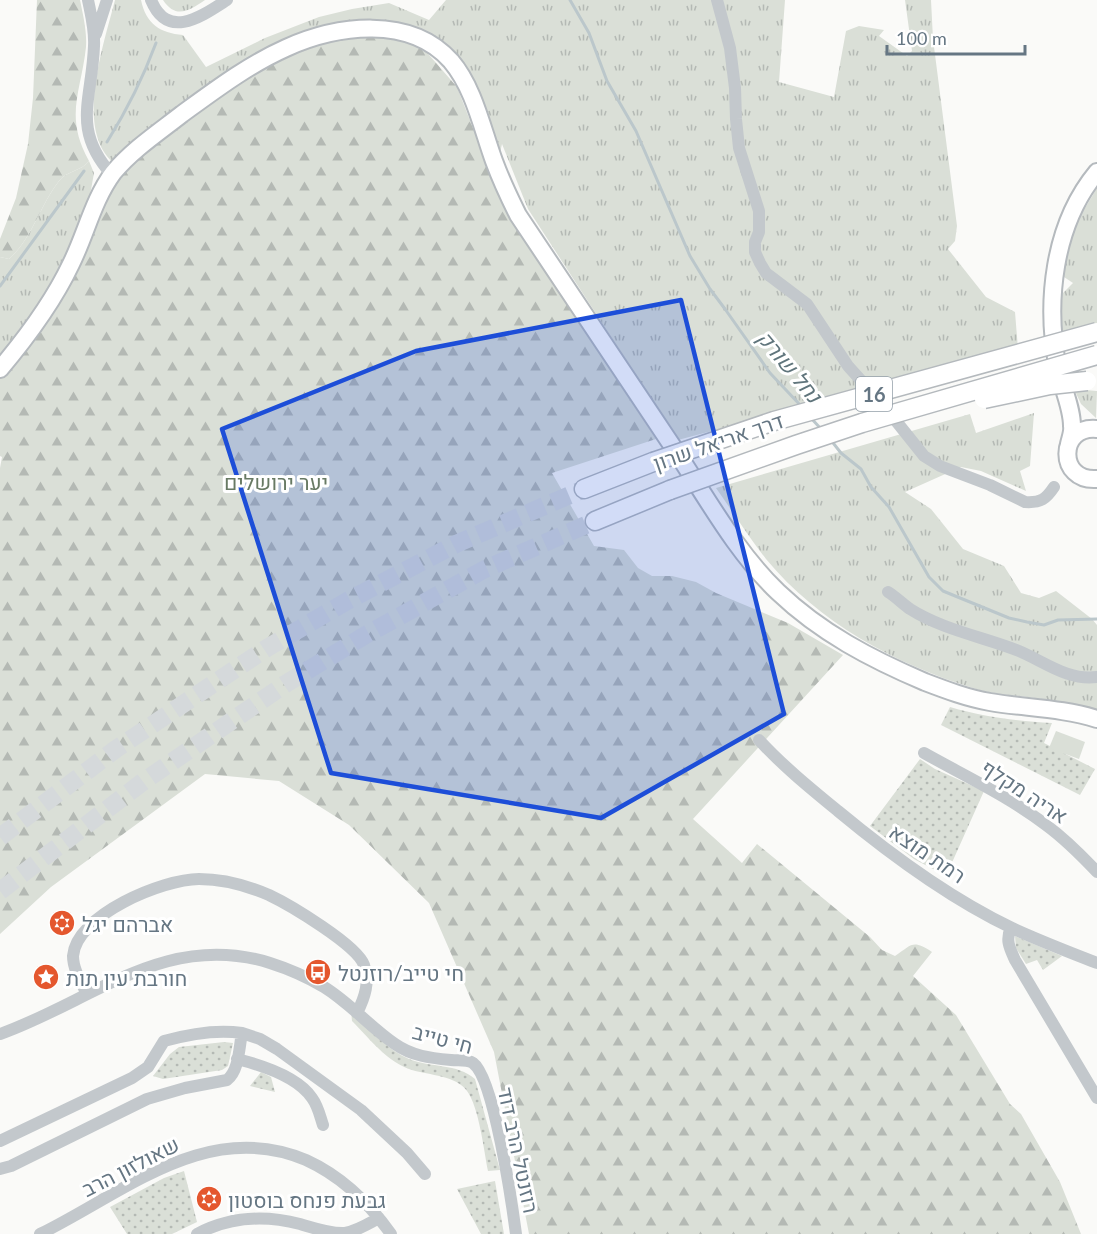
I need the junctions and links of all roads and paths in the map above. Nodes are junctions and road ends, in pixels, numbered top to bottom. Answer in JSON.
{"nodes":[{"id":1,"x":88,"y":0,"type":"edge"},
{"id":2,"x":107,"y":0,"type":"edge"},
{"id":3,"x":151,"y":0,"type":"edge"},
{"id":4,"x":227,"y":0,"type":"edge"},
{"id":5,"x":717,"y":0,"type":"edge"},
{"id":6,"x":94,"y":38,"type":"junction"},
{"id":7,"x":1097,"y":172,"type":"edge"},
{"id":8,"x":112,"y":175,"type":"junction"},
{"id":9,"x":1097,"y":332,"type":"edge"},
{"id":10,"x":1097,"y":355,"type":"edge"},
{"id":11,"x":0,"y":369,"type":"edge"},
{"id":12,"x":1060,"y":378,"type":"junction"},
{"id":13,"x":1097,"y":381,"type":"edge"},
{"id":14,"x":862,"y":423,"type":"junction"},
{"id":15,"x":1095,"y":429,"type":"edge"},
{"id":16,"x":1069,"y":444,"type":"junction"},
{"id":17,"x":1091,"y":478,"type":"edge"},
{"id":18,"x":1054,"y":487,"type":"dead end"},
{"id":19,"x":584,"y":489,"type":"tunnel mouth"},
{"id":20,"x":1097,"y":493,"type":"edge"},
{"id":21,"x":595,"y":521,"type":"tunnel mouth"},
{"id":22,"x":888,"y":592,"type":"dead end"},
{"id":23,"x":1097,"y":678,"type":"edge"},
{"id":24,"x":1046,"y":709,"type":"junction"},
{"id":25,"x":1097,"y":719,"type":"edge"},
{"id":26,"x":1097,"y":726,"type":"edge"},
{"id":27,"x":759,"y":740,"type":"dead end"},
{"id":28,"x":924,"y":753,"type":"dead end"},
{"id":29,"x":1097,"y":872,"type":"edge"},
{"id":30,"x":1011,"y":928,"type":"junction"},
{"id":31,"x":1097,"y":963,"type":"edge"},
{"id":32,"x":87,"y":994,"type":"junction"},
{"id":33,"x":357,"y":1012,"type":"junction"},
{"id":34,"x":242,"y":1033,"type":"junction"},
{"id":35,"x":0,"y":1034,"type":"edge"},
{"id":36,"x":237,"y":1059,"type":"junction"},
{"id":37,"x":483,"y":1075,"type":"joint"},
{"id":38,"x":1097,"y":1098,"type":"edge"},
{"id":39,"x":323,"y":1125,"type":"dead end"},
{"id":40,"x":0,"y":1141,"type":"edge"},
{"id":41,"x":0,"y":1169,"type":"edge"},
{"id":42,"x":425,"y":1174,"type":"dead end"},
{"id":43,"x":379,"y":1218,"type":"junction"},
{"id":44,"x":40,"y":1234,"type":"edge"},
{"id":45,"x":197,"y":1234,"type":"edge"},
{"id":46,"x":391,"y":1234,"type":"edge"},
{"id":47,"x":516,"y":1234,"type":"edge"}],
"edges":[{"from":1,"to":6,"type":"street"},
{"from":2,"to":6,"type":"street"},
{"from":3,"to":4,"type":"street"},
{"from":5,"to":18,"type":"street"},
{"from":6,"to":8,"type":"street"},
{"from":7,"to":12,"type":"main road"},
{"from":8,"to":11,"type":"main road"},
{"from":8,"to":24,"type":"main road"},
{"from":9,"to":19,"type":"highway","name":"דרך אריאל שרון","number":"16","bridge":true},
{"from":10,"to":14,"type":"highway","name":"דרך אריאל שרון","number":"16","bridge":true},
{"from":12,"to":15,"type":"main road"},
{"from":12,"to":16,"type":"main road"},
{"from":13,"to":14,"type":"highway","bridge":true},
{"from":14,"to":21,"type":"highway","name":"דרך אריאל שרון","number":"16","bridge":true},
{"from":15,"to":16,"type":"main road"},
{"from":16,"to":17,"type":"main road"},
{"from":17,"to":20,"type":"main road"},
{"from":22,"to":23,"type":"street"},
{"from":24,"to":25,"type":"main road"},
{"from":24,"to":26,"type":"main road"},
{"from":27,"to":30,"type":"street","name":"רמת מוצא"},
{"from":28,"to":29,"type":"street","name":"אריה מקלף"},
{"from":30,"to":31,"type":"street","name":"רמת מוצא"},
{"from":30,"to":38,"type":"street"},
{"from":32,"to":33,"type":"street","name":"חי טייב"},
{"from":32,"to":33,"type":"street"},
{"from":32,"to":35,"type":"street","name":"חי טייב"},
{"from":33,"to":37,"type":"street","name":"חי טייב"},
{"from":34,"to":36,"type":"street"},
{"from":34,"to":40,"type":"street"},
{"from":34,"to":42,"type":"street"},
{"from":36,"to":39,"type":"street"},
{"from":36,"to":41,"type":"street"},
{"from":37,"to":47,"type":"street","name":"רוזנטל הרב דוד"},
{"from":43,"to":44,"type":"street","name":"שאולזון הרב"},
{"from":43,"to":45,"type":"street"},
{"from":43,"to":46,"type":"street","name":"שאולזון הרב"}]}
